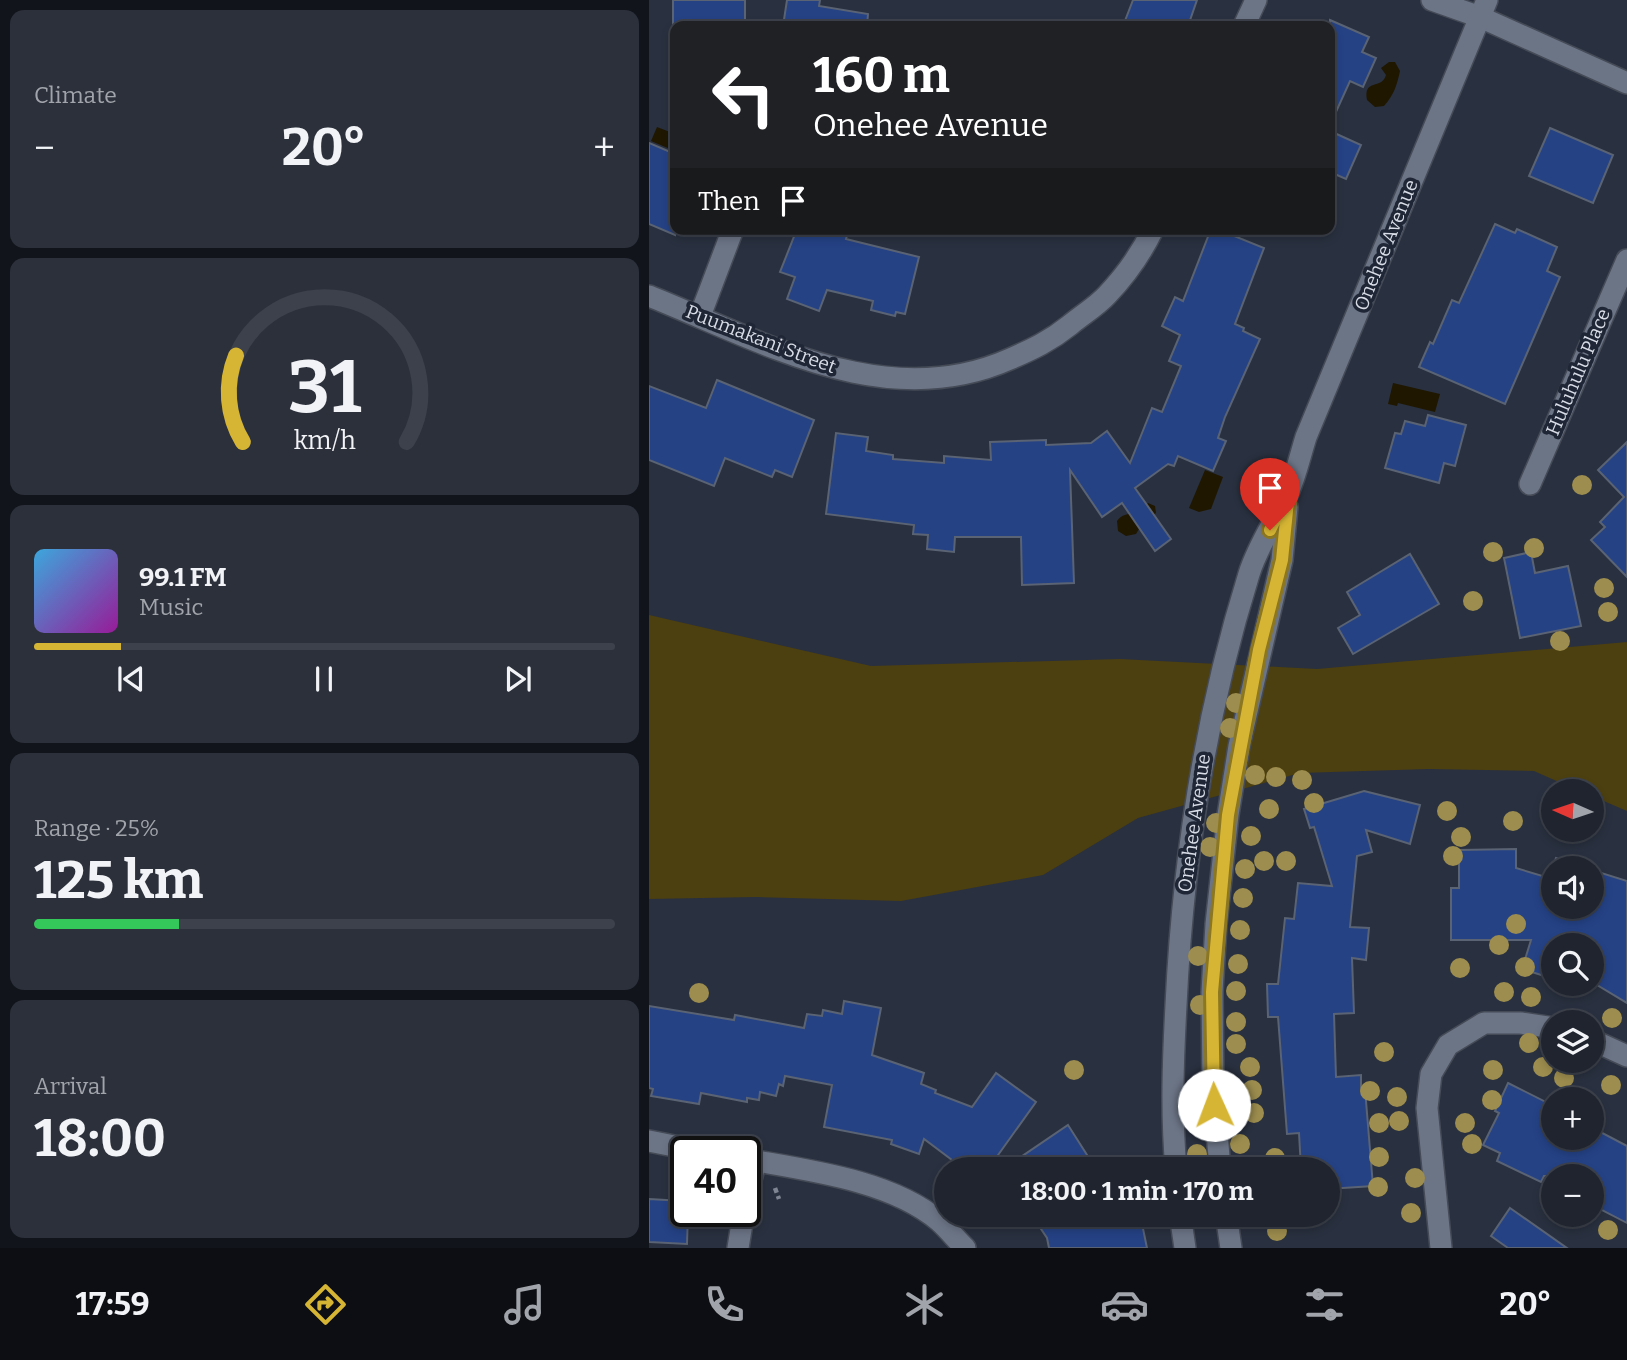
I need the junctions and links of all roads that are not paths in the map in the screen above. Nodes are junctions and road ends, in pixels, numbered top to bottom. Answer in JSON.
{"nodes":[{"id":1,"x":1256,"y":0,"type":"edge"},
{"id":2,"x":1432,"y":0,"type":"edge"},
{"id":3,"x":1484,"y":8,"type":"edge"},
{"id":4,"x":1246,"y":21,"type":"edge"},
{"id":5,"x":1627,"y":83,"type":"edge"},
{"id":6,"x":731,"y":235,"type":"edge"},
{"id":7,"x":1150,"y":235,"type":"edge"},
{"id":8,"x":1627,"y":260,"type":"edge"},
{"id":9,"x":649,"y":296,"type":"edge"},
{"id":10,"x":700,"y":316,"type":"junction"},
{"id":11,"x":1530,"y":484,"type":"dead end"},
{"id":12,"x":1289,"y":491,"type":"junction"},
{"id":13,"x":1541,"y":1026,"type":"edge"},
{"id":14,"x":1604,"y":1045,"type":"edge"},
{"id":15,"x":1627,"y":1056,"type":"edge"},
{"id":16,"x":649,"y":1141,"type":"edge"},
{"id":17,"x":670,"y":1145,"type":"edge"},
{"id":18,"x":1175,"y":1157,"type":"edge"},
{"id":19,"x":1219,"y":1157,"type":"edge"},
{"id":20,"x":761,"y":1162,"type":"edge"},
{"id":21,"x":741,"y":1227,"type":"edge"},
{"id":22,"x":1182,"y":1227,"type":"edge"},
{"id":23,"x":1228,"y":1227,"type":"edge"},
{"id":24,"x":738,"y":1248,"type":"edge"},
{"id":25,"x":965,"y":1248,"type":"edge"},
{"id":26,"x":1185,"y":1248,"type":"edge"},
{"id":27,"x":1231,"y":1248,"type":"edge"},
{"id":28,"x":1441,"y":1248,"type":"edge"}],
"edges":[{"from":1,"to":4,"type":"street"},
{"from":2,"to":3,"type":"street"},
{"from":3,"to":5,"type":"street"},
{"from":3,"to":12,"type":"street","name":"Onehee Avenue"},
{"from":6,"to":10,"type":"street"},
{"from":7,"to":10,"type":"street","name":"Puumakani Street"},
{"from":8,"to":11,"type":"street","name":"Huluhulu Place"},
{"from":9,"to":10,"type":"street","name":"Puumakani Street"},
{"from":12,"to":18,"type":"street","name":"Onehee Avenue"},
{"from":12,"to":19,"type":"street","name":"Onehee Avenue"},
{"from":13,"to":28,"type":"street"},
{"from":14,"to":15,"type":"street"},
{"from":16,"to":17,"type":"street"},
{"from":20,"to":25,"type":"street"},
{"from":21,"to":24,"type":"street"},
{"from":22,"to":26,"type":"street"},
{"from":23,"to":27,"type":"street"}]}
